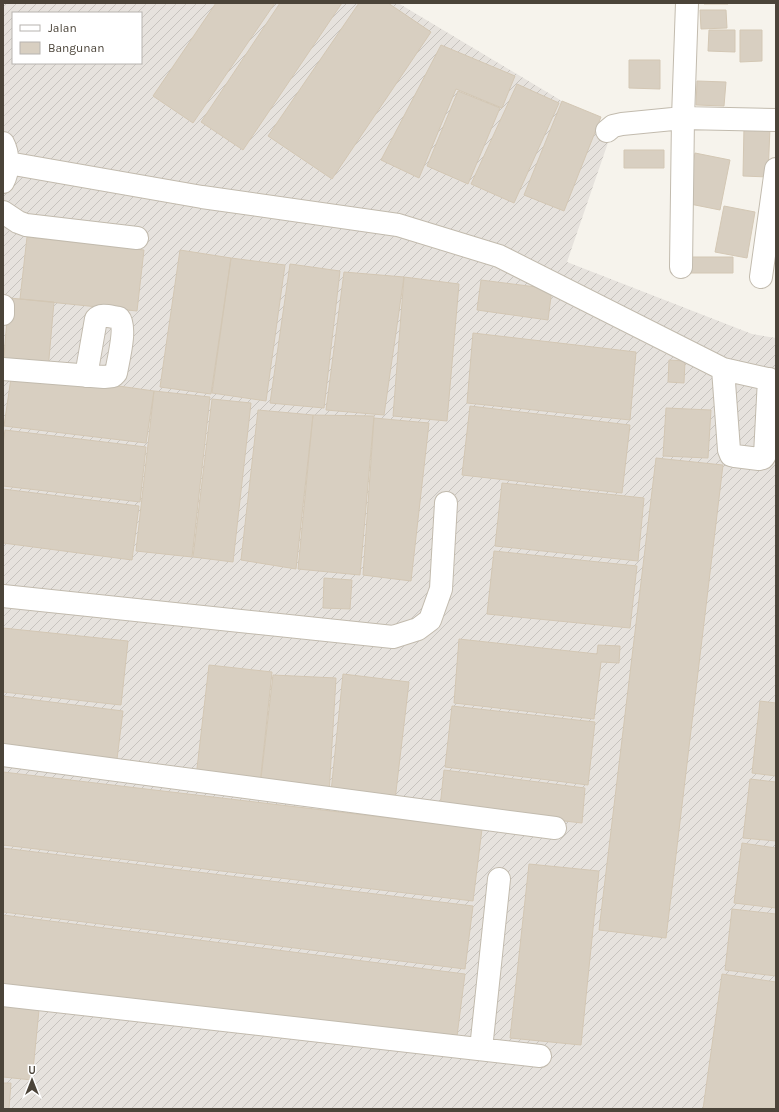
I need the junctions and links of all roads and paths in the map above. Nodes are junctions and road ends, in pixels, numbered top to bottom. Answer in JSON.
{"nodes":[{"id":1,"x":687,"y":3,"type":"edge"},
{"id":2,"x":683,"y":118,"type":"junction"},
{"id":3,"x":776,"y":120,"type":"edge"},
{"id":4,"x":607,"y":131,"type":"dead end"},
{"id":5,"x":5,"y":163,"type":"edge"},
{"id":6,"x":776,"y":169,"type":"edge"},
{"id":7,"x":3,"y":212,"type":"edge"},
{"id":8,"x":137,"y":238,"type":"dead end"},
{"id":9,"x":681,"y":267,"type":"dead end"},
{"id":10,"x":761,"y":277,"type":"dead end"},
{"id":11,"x":3,"y":306,"type":"edge"},
{"id":12,"x":3,"y":314,"type":"edge"},
{"id":13,"x":723,"y":368,"type":"junction"},
{"id":14,"x":3,"y":369,"type":"edge"},
{"id":15,"x":86,"y":376,"type":"dead end"},
{"id":16,"x":773,"y":380,"type":"edge"},
{"id":17,"x":446,"y":503,"type":"dead end"},
{"id":18,"x":3,"y":596,"type":"edge"},
{"id":19,"x":3,"y":755,"type":"edge"},
{"id":20,"x":555,"y":828,"type":"dead end"},
{"id":21,"x":499,"y":879,"type":"dead end"},
{"id":22,"x":3,"y":995,"type":"edge"},
{"id":23,"x":481,"y":1049,"type":"junction"},
{"id":24,"x":540,"y":1056,"type":"dead end"}],
"edges":[{"from":1,"to":2,"type":"street"},
{"from":2,"to":3,"type":"street"},
{"from":2,"to":4,"type":"street"},
{"from":2,"to":9,"type":"street"},
{"from":5,"to":13,"type":"street"},
{"from":6,"to":10,"type":"street"},
{"from":7,"to":8,"type":"street"},
{"from":11,"to":12,"type":"street"},
{"from":13,"to":16,"type":"street"},
{"from":13,"to":16,"type":"street"},
{"from":14,"to":15,"type":"street"},
{"from":17,"to":18,"type":"street"},
{"from":19,"to":20,"type":"street"},
{"from":21,"to":23,"type":"street"},
{"from":22,"to":23,"type":"street"},
{"from":23,"to":24,"type":"street"}]}
